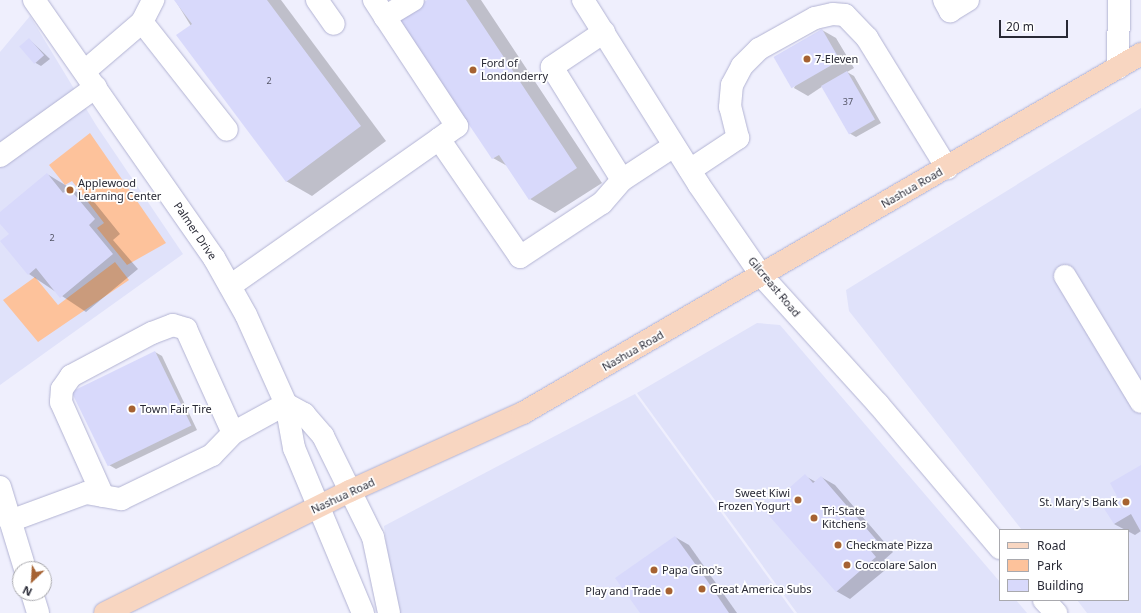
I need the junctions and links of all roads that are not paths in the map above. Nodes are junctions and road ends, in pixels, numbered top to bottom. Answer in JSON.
{"nodes":[{"id":1,"x":34,"y":0,"type":"edge"},
{"id":2,"x":153,"y":0,"type":"edge"},
{"id":3,"x":316,"y":0,"type":"edge"},
{"id":4,"x":412,"y":0,"type":"edge"},
{"id":5,"x":583,"y":0,"type":"edge"},
{"id":6,"x":1119,"y":0,"type":"edge"},
{"id":7,"x":380,"y":9,"type":"edge"},
{"id":8,"x":142,"y":22,"type":"junction"},
{"id":9,"x":334,"y":24,"type":"dead end"},
{"id":10,"x":604,"y":32,"type":"junction"},
{"id":11,"x":1141,"y":54,"type":"edge"},
{"id":12,"x":1118,"y":68,"type":"junction"},
{"id":13,"x":91,"y":78,"type":"junction"},
{"id":14,"x":227,"y":130,"type":"dead end"},
{"id":15,"x":439,"y":139,"type":"junction"},
{"id":16,"x":674,"y":146,"type":"junction"},
{"id":17,"x":0,"y":156,"type":"edge"},
{"id":18,"x":947,"y":168,"type":"junction"},
{"id":19,"x":690,"y":170,"type":"junction"},
{"id":20,"x":622,"y":180,"type":"junction"},
{"id":21,"x":761,"y":275,"type":"junction"},
{"id":22,"x":1065,"y":276,"type":"dead end"},
{"id":23,"x":230,"y":286,"type":"junction"},
{"id":24,"x":1141,"y":402,"type":"edge"},
{"id":25,"x":286,"y":404,"type":"junction"},
{"id":26,"x":232,"y":433,"type":"junction"},
{"id":27,"x":0,"y":488,"type":"edge"},
{"id":28,"x":350,"y":492,"type":"junction"},
{"id":29,"x":103,"y":496,"type":"junction"},
{"id":30,"x":319,"y":506,"type":"junction"},
{"id":31,"x":10,"y":521,"type":"junction"},
{"id":32,"x":999,"y":547,"type":"edge"},
{"id":33,"x":22,"y":561,"type":"edge"},
{"id":34,"x":34,"y":601,"type":"edge"},
{"id":35,"x":1045,"y":601,"type":"edge"},
{"id":36,"x":38,"y":613,"type":"edge"},
{"id":37,"x":105,"y":613,"type":"edge"},
{"id":38,"x":363,"y":613,"type":"edge"},
{"id":39,"x":388,"y":613,"type":"edge"},
{"id":40,"x":1056,"y":613,"type":"edge"}],
"edges":[{"from":1,"to":13,"type":"street","name":"Palmer Drive"},
{"from":2,"to":8,"type":"street"},
{"from":3,"to":9,"type":"street"},
{"from":4,"to":7,"type":"street"},
{"from":5,"to":10,"type":"street","name":"Gilcreast Road"},
{"from":6,"to":12,"type":"street"},
{"from":7,"to":15,"type":"street"},
{"from":8,"to":13,"type":"street"},
{"from":8,"to":14,"type":"street"},
{"from":10,"to":16,"type":"street","name":"Gilcreast Road"},
{"from":10,"to":20,"type":"street"},
{"from":11,"to":12,"type":"main road","name":"Nashua Road"},
{"from":12,"to":18,"type":"main road","name":"Nashua Road"},
{"from":13,"to":17,"type":"street"},
{"from":13,"to":23,"type":"street","name":"Palmer Drive"},
{"from":15,"to":20,"type":"street"},
{"from":15,"to":23,"type":"street"},
{"from":16,"to":19,"type":"street","name":"Gilcreast Road"},
{"from":16,"to":20,"type":"street"},
{"from":18,"to":19,"type":"street"},
{"from":18,"to":21,"type":"main road","name":"Nashua Road"},
{"from":19,"to":21,"type":"street","name":"Gilcreast Road"},
{"from":21,"to":28,"type":"main road","name":"Nashua Road"},
{"from":21,"to":32,"type":"street","name":"Gilcreast Road"},
{"from":22,"to":24,"type":"street"},
{"from":23,"to":25,"type":"street","name":"Palmer Drive"},
{"from":25,"to":26,"type":"street"},
{"from":25,"to":28,"type":"street"},
{"from":25,"to":30,"type":"street","name":"Palmer Drive"},
{"from":26,"to":29,"type":"street"},
{"from":26,"to":29,"type":"street"},
{"from":27,"to":31,"type":"street"},
{"from":28,"to":30,"type":"main road","name":"Nashua Road"},
{"from":28,"to":39,"type":"street"},
{"from":29,"to":31,"type":"street"},
{"from":30,"to":37,"type":"main road","name":"Nashua Road"},
{"from":30,"to":38,"type":"street","name":"Palmer Drive"},
{"from":31,"to":33,"type":"street"},
{"from":34,"to":36,"type":"street"},
{"from":35,"to":40,"type":"street"}]}
